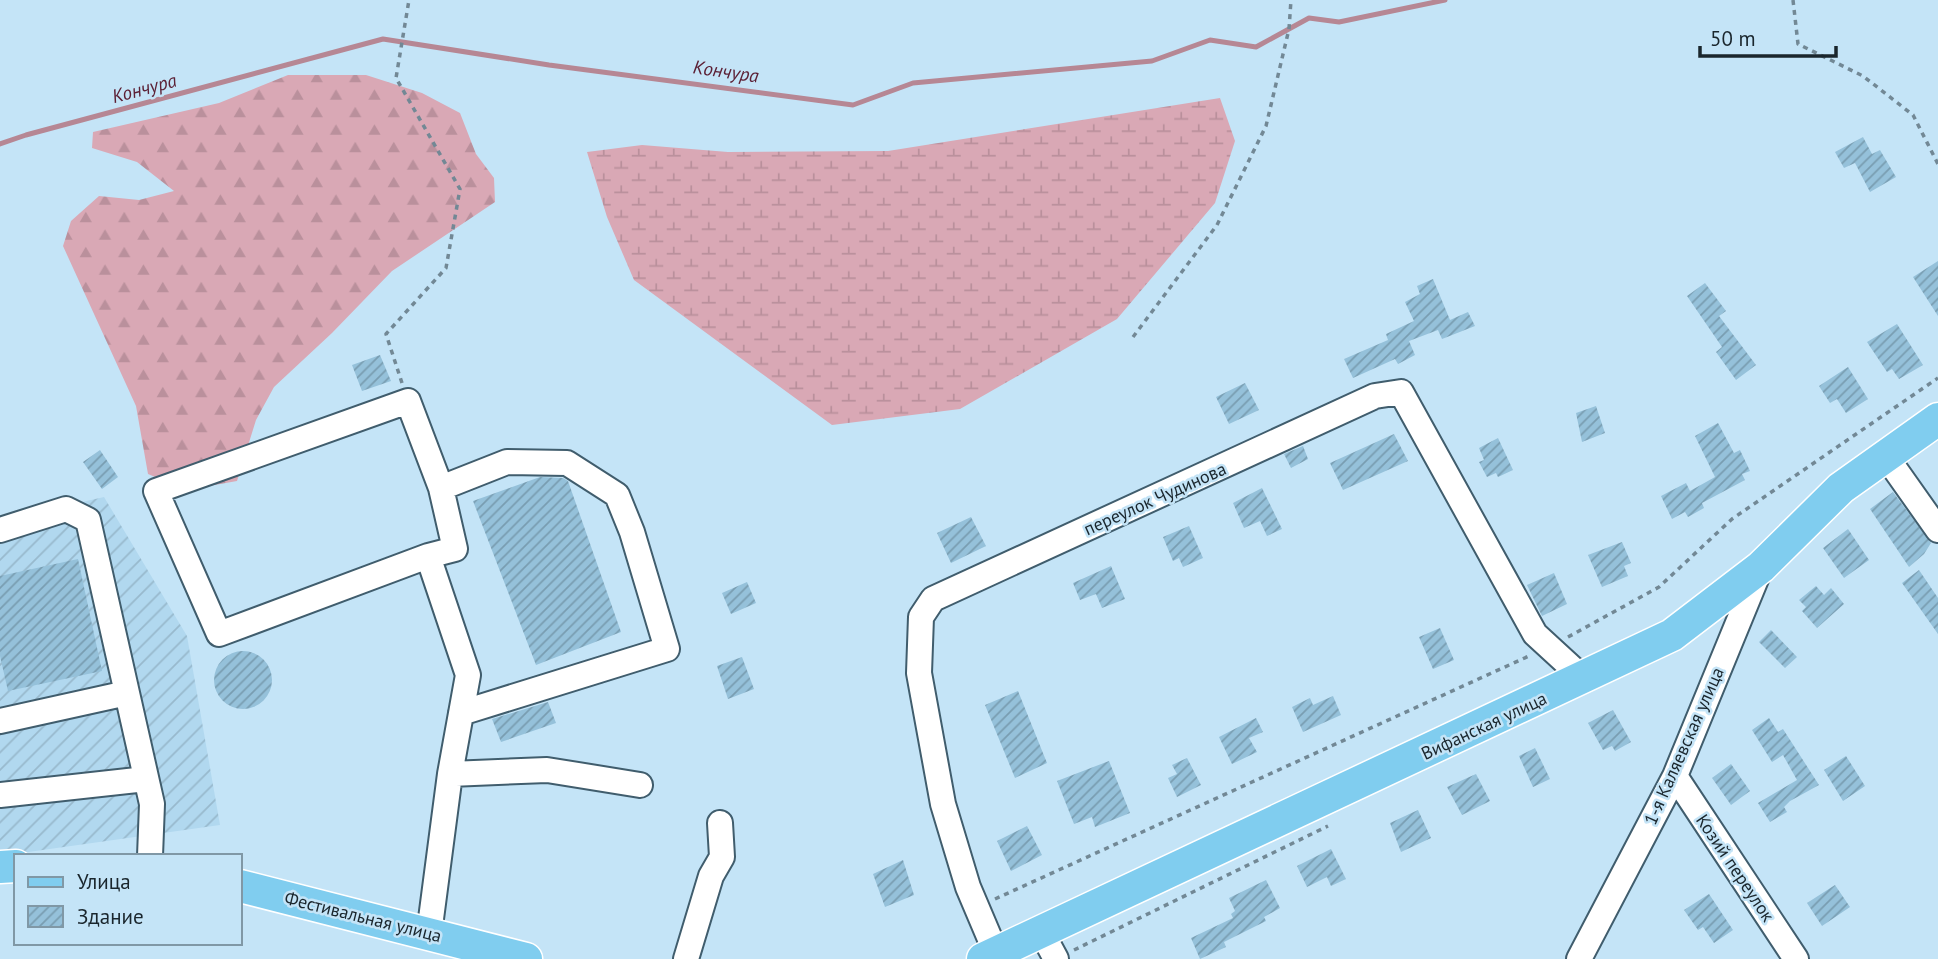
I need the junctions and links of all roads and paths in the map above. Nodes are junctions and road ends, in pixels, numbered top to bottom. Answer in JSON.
{"nodes":[{"id":1,"x":409,"y":0,"type":"edge"},
{"id":2,"x":1291,"y":0,"type":"edge"},
{"id":3,"x":1793,"y":0,"type":"edge"},
{"id":4,"x":1938,"y":163,"type":"edge"},
{"id":5,"x":1133,"y":337,"type":"dead end"},
{"id":6,"x":1938,"y":379,"type":"edge"},
{"id":7,"x":408,"y":401,"type":"junction"},
{"id":8,"x":1938,"y":419,"type":"edge"},
{"id":9,"x":1885,"y":454,"type":"junction"},
{"id":10,"x":441,"y":488,"type":"junction"},
{"id":11,"x":0,"y":530,"type":"edge"},
{"id":12,"x":1938,"y":530,"type":"edge"},
{"id":13,"x":428,"y":556,"type":"junction"},
{"id":14,"x":1761,"y":567,"type":"junction"},
{"id":15,"x":1549,"y":647,"type":"junction"},
{"id":16,"x":1584,"y":679,"type":"junction"},
{"id":17,"x":127,"y":693,"type":"junction"},
{"id":18,"x":461,"y":713,"type":"junction"},
{"id":19,"x":0,"y":721,"type":"edge"},
{"id":20,"x":450,"y":774,"type":"junction"},
{"id":21,"x":1675,"y":776,"type":"junction"},
{"id":22,"x":146,"y":779,"type":"junction"},
{"id":23,"x":639,"y":785,"type":"dead end"},
{"id":24,"x":0,"y":795,"type":"edge"},
{"id":25,"x":720,"y":823,"type":"dead end"},
{"id":26,"x":150,"y":854,"type":"edge"},
{"id":27,"x":242,"y":886,"type":"edge"},
{"id":28,"x":977,"y":907,"type":"junction"},
{"id":29,"x":429,"y":933,"type":"junction"},
{"id":30,"x":1049,"y":946,"type":"edge"},
{"id":31,"x":989,"y":956,"type":"edge"},
{"id":32,"x":526,"y":959,"type":"edge"},
{"id":33,"x":686,"y":959,"type":"edge"},
{"id":34,"x":1579,"y":959,"type":"edge"},
{"id":35,"x":1796,"y":959,"type":"edge"}],
"edges":[{"from":1,"to":7,"type":"path"},
{"from":2,"to":5,"type":"path"},
{"from":3,"to":4,"type":"path"},
{"from":6,"to":15,"type":"path"},
{"from":7,"to":10,"type":"street"},
{"from":7,"to":13,"type":"street"},
{"from":8,"to":9,"type":"main road","name":"Вифанская улица"},
{"from":9,"to":12,"type":"street"},
{"from":9,"to":14,"type":"main road","name":"Вифанская улица"},
{"from":10,"to":13,"type":"street"},
{"from":10,"to":18,"type":"street"},
{"from":11,"to":17,"type":"street"},
{"from":13,"to":18,"type":"street"},
{"from":14,"to":16,"type":"main road","name":"Вифанская улица"},
{"from":14,"to":21,"type":"street","name":"1-я Каляевская улица"},
{"from":15,"to":16,"type":"street","name":"переулок Чудинова"},
{"from":15,"to":28,"type":"path"},
{"from":15,"to":28,"type":"street","name":"переулок Чудинова"},
{"from":16,"to":30,"type":"main road","name":"Вифанская улица"},
{"from":17,"to":19,"type":"street"},
{"from":17,"to":22,"type":"street"},
{"from":18,"to":20,"type":"street"},
{"from":20,"to":23,"type":"street"},
{"from":20,"to":29,"type":"street"},
{"from":21,"to":34,"type":"street","name":"1-я Каляевская улица"},
{"from":21,"to":35,"type":"street","name":"Козий переулок"},
{"from":22,"to":24,"type":"street"},
{"from":22,"to":26,"type":"street"},
{"from":25,"to":33,"type":"street"},
{"from":27,"to":29,"type":"main road","name":"Фестивальная улица"},
{"from":28,"to":31,"type":"street","name":"переулок Чудинова"},
{"from":29,"to":32,"type":"main road","name":"Фестивальная улица"},
{"from":30,"to":31,"type":"main road","name":"Вифанская улица"}]}
